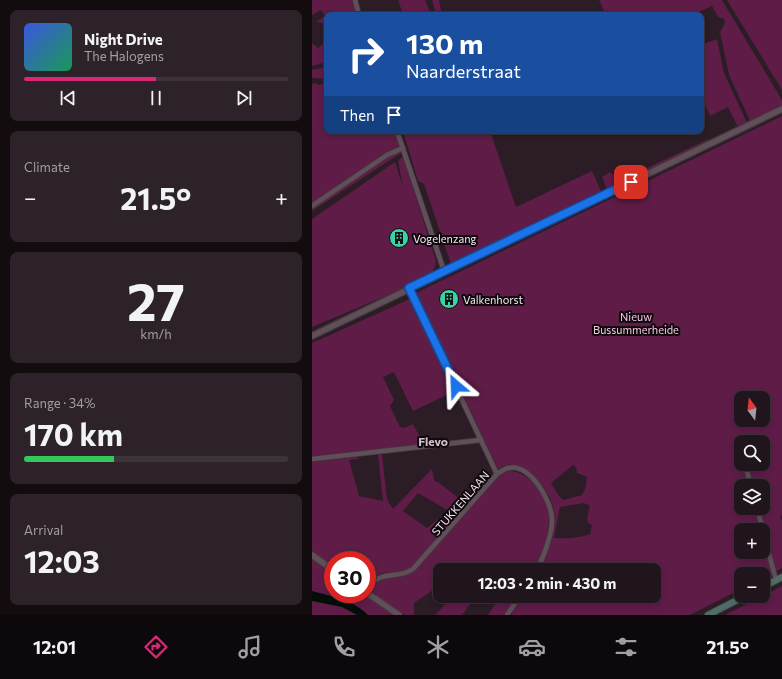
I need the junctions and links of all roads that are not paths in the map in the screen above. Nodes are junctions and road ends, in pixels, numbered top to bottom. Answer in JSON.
{"nodes":[{"id":1,"x":355,"y":0,"type":"edge"},
{"id":2,"x":359,"y":12,"type":"edge"},
{"id":3,"x":782,"y":109,"type":"edge"},
{"id":4,"x":398,"y":134,"type":"edge"},
{"id":5,"x":403,"y":148,"type":"junction"},
{"id":6,"x":312,"y":206,"type":"edge"},
{"id":7,"x":444,"y":271,"type":"junction"},
{"id":8,"x":409,"y":288,"type":"junction"},
{"id":9,"x":312,"y":336,"type":"edge"},
{"id":10,"x":481,"y":440,"type":"junction"},
{"id":11,"x":312,"y":459,"type":"edge"},
{"id":12,"x":497,"y":474,"type":"junction"},
{"id":13,"x":770,"y":552,"type":"edge"},
{"id":14,"x":312,"y":555,"type":"edge"},
{"id":15,"x":539,"y":563,"type":"edge"},
{"id":16,"x":324,"y":564,"type":"edge"},
{"id":17,"x":779,"y":578,"type":"edge"},
{"id":18,"x":376,"y":581,"type":"edge"},
{"id":19,"x":770,"y":583,"type":"edge"},
{"id":20,"x":376,"y":599,"type":"edge"},
{"id":21,"x":734,"y":602,"type":"edge"},
{"id":22,"x":515,"y":603,"type":"edge"},
{"id":23,"x":399,"y":615,"type":"edge"},
{"id":24,"x":507,"y":615,"type":"edge"},
{"id":25,"x":708,"y":615,"type":"edge"}],
"edges":[{"from":1,"to":2,"type":"street"},
{"from":3,"to":7,"type":"street"},
{"from":4,"to":5,"type":"street"},
{"from":5,"to":6,"type":"street"},
{"from":5,"to":7,"type":"street"},
{"from":7,"to":8,"type":"street"},
{"from":8,"to":9,"type":"street"},
{"from":8,"to":10,"type":"street","name":"STUKKENLAAN"},
{"from":10,"to":11,"type":"street"},
{"from":10,"to":12,"type":"street","name":"STUKKENLAAN"},
{"from":12,"to":15,"type":"street"},
{"from":12,"to":18,"type":"street","name":"STUKKENLAAN"},
{"from":13,"to":17,"type":"street"},
{"from":14,"to":16,"type":"street"},
{"from":17,"to":19,"type":"main road"},
{"from":20,"to":23,"type":"street"},
{"from":21,"to":25,"type":"main road"},
{"from":22,"to":24,"type":"street"}]}
